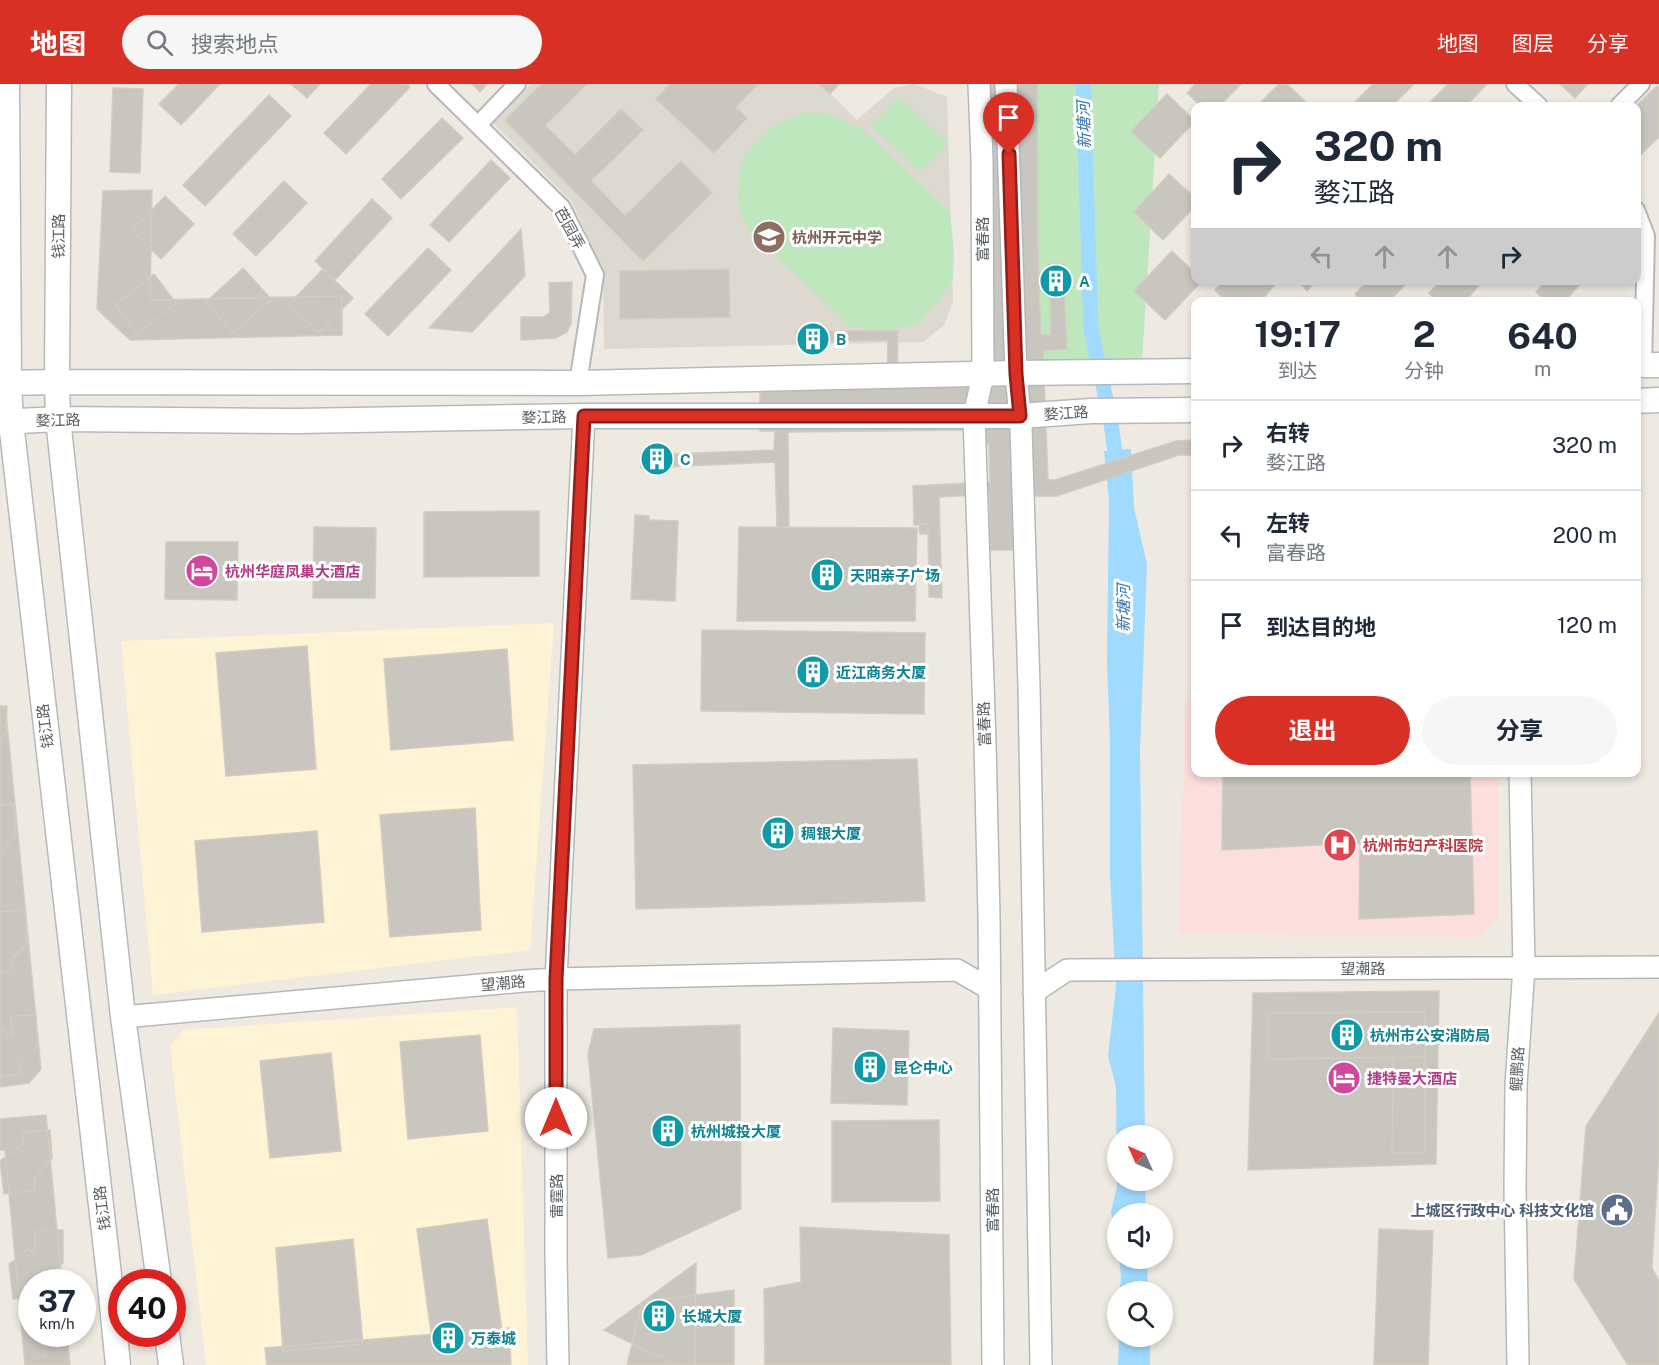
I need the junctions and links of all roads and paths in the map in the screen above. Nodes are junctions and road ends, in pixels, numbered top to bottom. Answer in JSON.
{"nodes":[{"id":1,"x":7,"y":84,"type":"edge"},
{"id":2,"x":59,"y":84,"type":"edge"},
{"id":3,"x":436,"y":84,"type":"edge"},
{"id":4,"x":517,"y":84,"type":"edge"},
{"id":5,"x":979,"y":84,"type":"edge"},
{"id":6,"x":1006,"y":84,"type":"edge"},
{"id":7,"x":1515,"y":84,"type":"edge"},
{"id":8,"x":1641,"y":84,"type":"edge"},
{"id":9,"x":1535,"y":102,"type":"edge"},
{"id":10,"x":1623,"y":102,"type":"edge"},
{"id":11,"x":478,"y":125,"type":"junction"},
{"id":12,"x":1641,"y":223,"type":"edge"},
{"id":13,"x":1646,"y":365,"type":"edge"},
{"id":14,"x":1191,"y":371,"type":"edge"},
{"id":15,"x":1016,"y":374,"type":"junction"},
{"id":16,"x":983,"y":375,"type":"junction"},
{"id":17,"x":57,"y":382,"type":"junction"},
{"id":18,"x":579,"y":382,"type":"junction"},
{"id":19,"x":5,"y":383,"type":"edge"},
{"id":20,"x":1659,"y":400,"type":"edge"},
{"id":21,"x":1641,"y":401,"type":"edge"},
{"id":22,"x":1191,"y":410,"type":"edge"},
{"id":23,"x":584,"y":416,"type":"junction"},
{"id":24,"x":974,"y":416,"type":"junction"},
{"id":25,"x":1020,"y":416,"type":"junction"},
{"id":26,"x":58,"y":419,"type":"junction"},
{"id":27,"x":6,"y":422,"type":"edge"},
{"id":28,"x":1520,"y":777,"type":"edge"},
{"id":29,"x":1033,"y":946,"type":"junction"},
{"id":30,"x":990,"y":947,"type":"junction"},
{"id":31,"x":1524,"y":967,"type":"junction"},
{"id":32,"x":1659,"y":967,"type":"edge"},
{"id":33,"x":957,"y":970,"type":"junction"},
{"id":34,"x":1075,"y":970,"type":"junction"},
{"id":35,"x":556,"y":979,"type":"junction"},
{"id":36,"x":990,"y":989,"type":"junction"},
{"id":37,"x":1034,"y":992,"type":"junction"},
{"id":38,"x":123,"y":1017,"type":"junction"},
{"id":39,"x":157,"y":1269,"type":"edge"},
{"id":40,"x":168,"y":1347,"type":"edge"},
{"id":41,"x":118,"y":1365,"type":"edge"},
{"id":42,"x":171,"y":1365,"type":"edge"},
{"id":43,"x":558,"y":1365,"type":"edge"},
{"id":44,"x":993,"y":1365,"type":"edge"},
{"id":45,"x":1041,"y":1365,"type":"edge"},
{"id":46,"x":1518,"y":1365,"type":"edge"}],
"edges":[{"from":1,"to":19,"type":"main road","name":"钱江路"},
{"from":2,"to":17,"type":"main road","name":"钱江路"},
{"from":3,"to":11,"type":"street","name":"芭园弄"},
{"from":4,"to":11,"type":"street"},
{"from":5,"to":16,"type":"street","name":"富春路"},
{"from":6,"to":15,"type":"street","name":"富春路"},
{"from":7,"to":9,"type":"street"},
{"from":8,"to":10,"type":"street"},
{"from":11,"to":18,"type":"street","name":"芭园弄"},
{"from":12,"to":13,"type":"street"},
{"from":14,"to":15,"type":"main road"},
{"from":15,"to":16,"type":"main road"},
{"from":15,"to":25,"type":"street","name":"富春路"},
{"from":16,"to":18,"type":"main road"},
{"from":16,"to":24,"type":"street","name":"富春路"},
{"from":17,"to":18,"type":"main road"},
{"from":17,"to":19,"type":"main road"},
{"from":17,"to":26,"type":"main road","name":"钱江路"},
{"from":19,"to":27,"type":"main road","name":"钱江路"},
{"from":20,"to":21,"type":"main road"},
{"from":22,"to":25,"type":"main road","name":"婺江路"},
{"from":23,"to":24,"type":"main road","name":"婺江路"},
{"from":23,"to":26,"type":"main road","name":"婺江路"},
{"from":23,"to":35,"type":"street","name":"雷霆路"},
{"from":24,"to":25,"type":"main road","name":"婺江路"},
{"from":24,"to":30,"type":"street","name":"富春路"},
{"from":25,"to":29,"type":"street","name":"富春路"},
{"from":26,"to":27,"type":"main road","name":"婺江路"},
{"from":26,"to":38,"type":"main road","name":"钱江路"},
{"from":27,"to":41,"type":"main road","name":"钱江路"},
{"from":28,"to":31,"type":"street","name":"鲲鹏路"},
{"from":29,"to":34,"type":"street"},
{"from":29,"to":37,"type":"street","name":"富春路"},
{"from":30,"to":33,"type":"street"},
{"from":30,"to":36,"type":"street","name":"富春路"},
{"from":31,"to":32,"type":"street","name":"望潮路"},
{"from":31,"to":34,"type":"street","name":"望潮路"},
{"from":31,"to":46,"type":"street","name":"鲲鹏路"},
{"from":33,"to":35,"type":"street","name":"望潮路"},
{"from":33,"to":36,"type":"street"},
{"from":34,"to":37,"type":"street"},
{"from":35,"to":38,"type":"street","name":"望潮路"},
{"from":35,"to":43,"type":"street","name":"雷霆路"},
{"from":36,"to":44,"type":"street","name":"富春路"},
{"from":37,"to":45,"type":"street","name":"富春路"},
{"from":38,"to":39,"type":"main road","name":"钱江路"},
{"from":40,"to":42,"type":"main road"}]}
